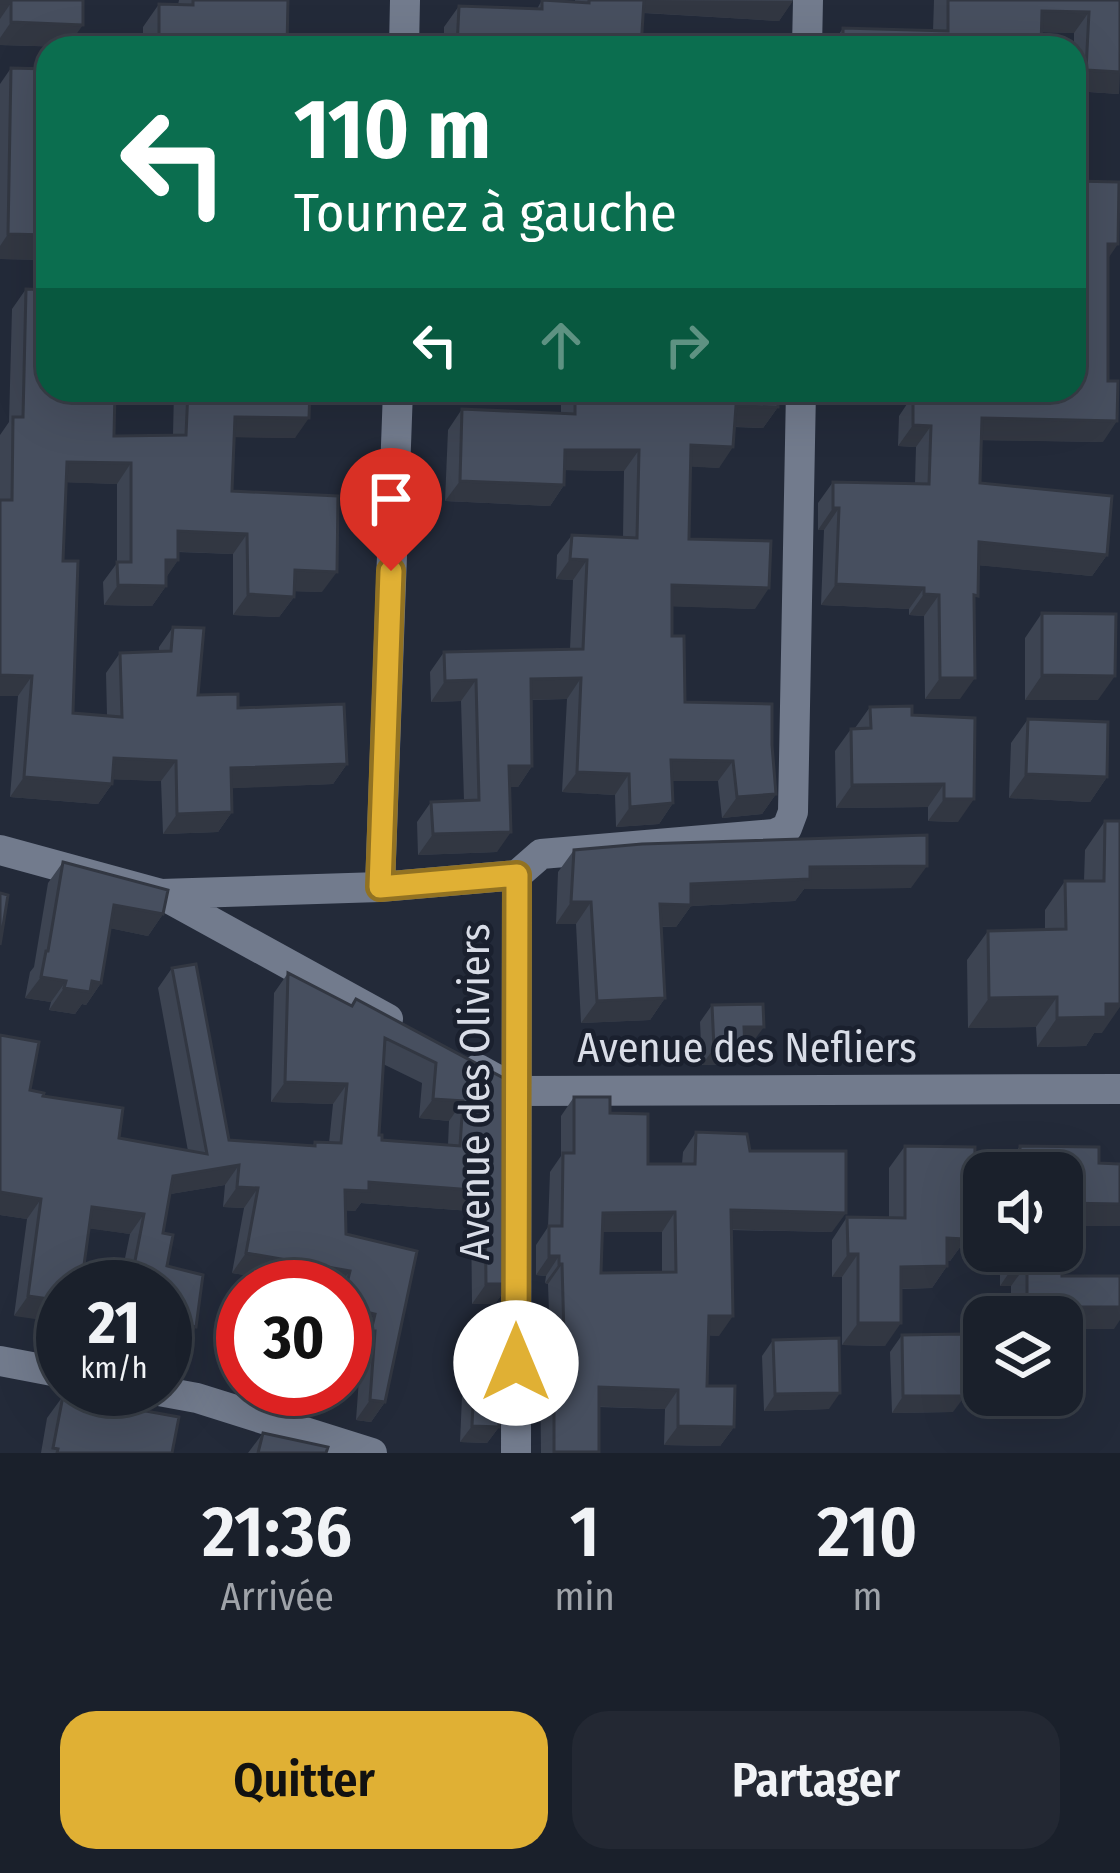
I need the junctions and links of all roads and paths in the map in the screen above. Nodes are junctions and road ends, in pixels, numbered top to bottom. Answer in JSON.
{"nodes":[{"id":1,"x":405,"y":0,"type":"edge"},
{"id":2,"x":808,"y":0,"type":"edge"},
{"id":3,"x":404,"y":36,"type":"edge"},
{"id":4,"x":807,"y":36,"type":"edge"},
{"id":5,"x":398,"y":402,"type":"edge"},
{"id":6,"x":801,"y":402,"type":"edge"},
{"id":7,"x":0,"y":850,"type":"edge"},
{"id":8,"x":517,"y":875,"type":"junction"},
{"id":9,"x":380,"y":887,"type":"junction"},
{"id":10,"x":161,"y":894,"type":"junction"},
{"id":11,"x":412,"y":1033,"type":"edge"},
{"id":12,"x":454,"y":1056,"type":"edge"},
{"id":13,"x":1120,"y":1089,"type":"edge"},
{"id":14,"x":518,"y":1091,"type":"junction"},
{"id":15,"x":0,"y":1361,"type":"edge"},
{"id":16,"x":36,"y":1368,"type":"edge"},
{"id":17,"x":192,"y":1397,"type":"edge"},
{"id":18,"x":372,"y":1453,"type":"edge"},
{"id":19,"x":516,"y":1453,"type":"edge"}],
"edges":[{"from":1,"to":3,"type":"street"},
{"from":2,"to":4,"type":"street"},
{"from":5,"to":9,"type":"street"},
{"from":6,"to":8,"type":"street"},
{"from":7,"to":10,"type":"street"},
{"from":8,"to":9,"type":"street"},
{"from":8,"to":14,"type":"street","name":"Avenue des Oliviers"},
{"from":9,"to":10,"type":"street"},
{"from":10,"to":11,"type":"street"},
{"from":12,"to":14,"type":"street","name":"Avenue des Nefliers"},
{"from":13,"to":14,"type":"street","name":"Avenue des Nefliers"},
{"from":14,"to":19,"type":"street","name":"Avenue des Oliviers"},
{"from":15,"to":16,"type":"street"},
{"from":17,"to":18,"type":"street"}]}
